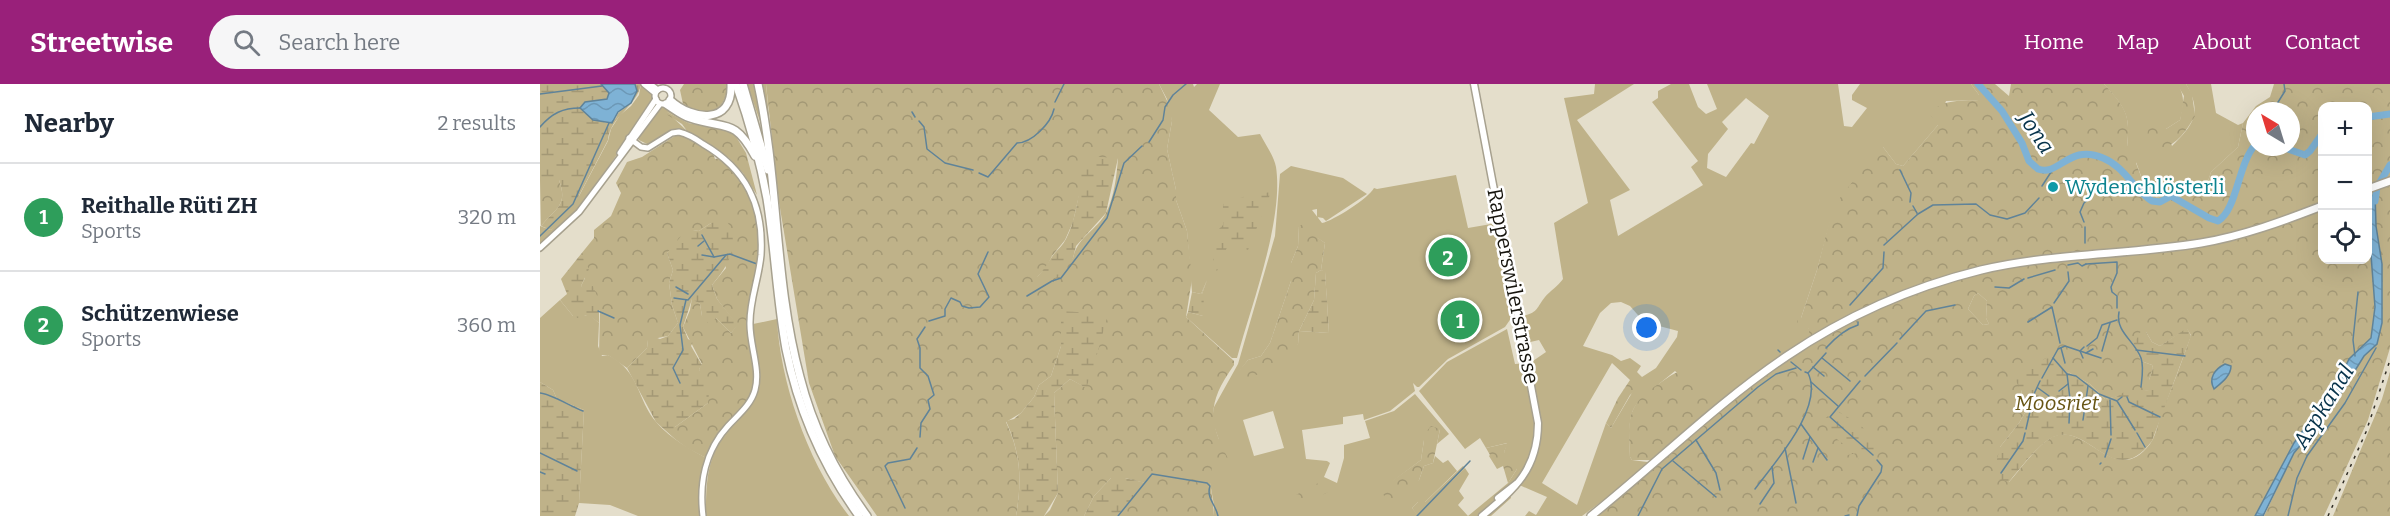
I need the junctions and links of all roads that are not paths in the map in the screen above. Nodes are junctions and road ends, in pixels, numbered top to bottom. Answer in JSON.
{"nodes":[{"id":1,"x":644,"y":84,"type":"edge"},
{"id":2,"x":650,"y":84,"type":"edge"},
{"id":3,"x":731,"y":84,"type":"edge"},
{"id":4,"x":736,"y":84,"type":"edge"},
{"id":5,"x":743,"y":84,"type":"edge"},
{"id":6,"x":758,"y":84,"type":"edge"},
{"id":7,"x":1474,"y":84,"type":"edge"},
{"id":8,"x":670,"y":87,"type":"edge"},
{"id":9,"x":661,"y":98,"type":"junction"},
{"id":10,"x":631,"y":140,"type":"junction"},
{"id":11,"x":760,"y":166,"type":"junction"},
{"id":12,"x":2390,"y":181,"type":"edge"},
{"id":13,"x":2372,"y":187,"type":"edge"},
{"id":14,"x":2318,"y":207,"type":"edge"},
{"id":15,"x":779,"y":241,"type":"junction"},
{"id":16,"x":540,"y":248,"type":"edge"},
{"id":17,"x":1517,"y":483,"type":"junction"},
{"id":18,"x":703,"y":516,"type":"edge"},
{"id":19,"x":859,"y":516,"type":"edge"},
{"id":20,"x":867,"y":516,"type":"edge"},
{"id":21,"x":1476,"y":516,"type":"edge"},
{"id":22,"x":1482,"y":516,"type":"edge"},
{"id":23,"x":1591,"y":516,"type":"edge"}],
"edges":[{"from":1,"to":9,"type":"street"},
{"from":2,"to":9,"type":"street"},
{"from":3,"to":9,"type":"highway"},
{"from":4,"to":11,"type":"highway"},
{"from":5,"to":15,"type":"highway"},
{"from":6,"to":15,"type":"highway"},
{"from":7,"to":17,"type":"main road","name":"Rapperswilerstrasse"},
{"from":8,"to":9,"type":"street"},
{"from":8,"to":9,"type":"street"},
{"from":9,"to":10,"type":"street"},
{"from":9,"to":11,"type":"highway"},
{"from":10,"to":16,"type":"street"},
{"from":10,"to":18,"type":"street"},
{"from":11,"to":19,"type":"highway"},
{"from":12,"to":13,"type":"highway"},
{"from":14,"to":23,"type":"highway"},
{"from":15,"to":20,"type":"highway"},
{"from":17,"to":21,"type":"main road","name":"Rapperswilerstrasse"},
{"from":17,"to":22,"type":"main road","name":"Rapperswilerstrasse"}]}
